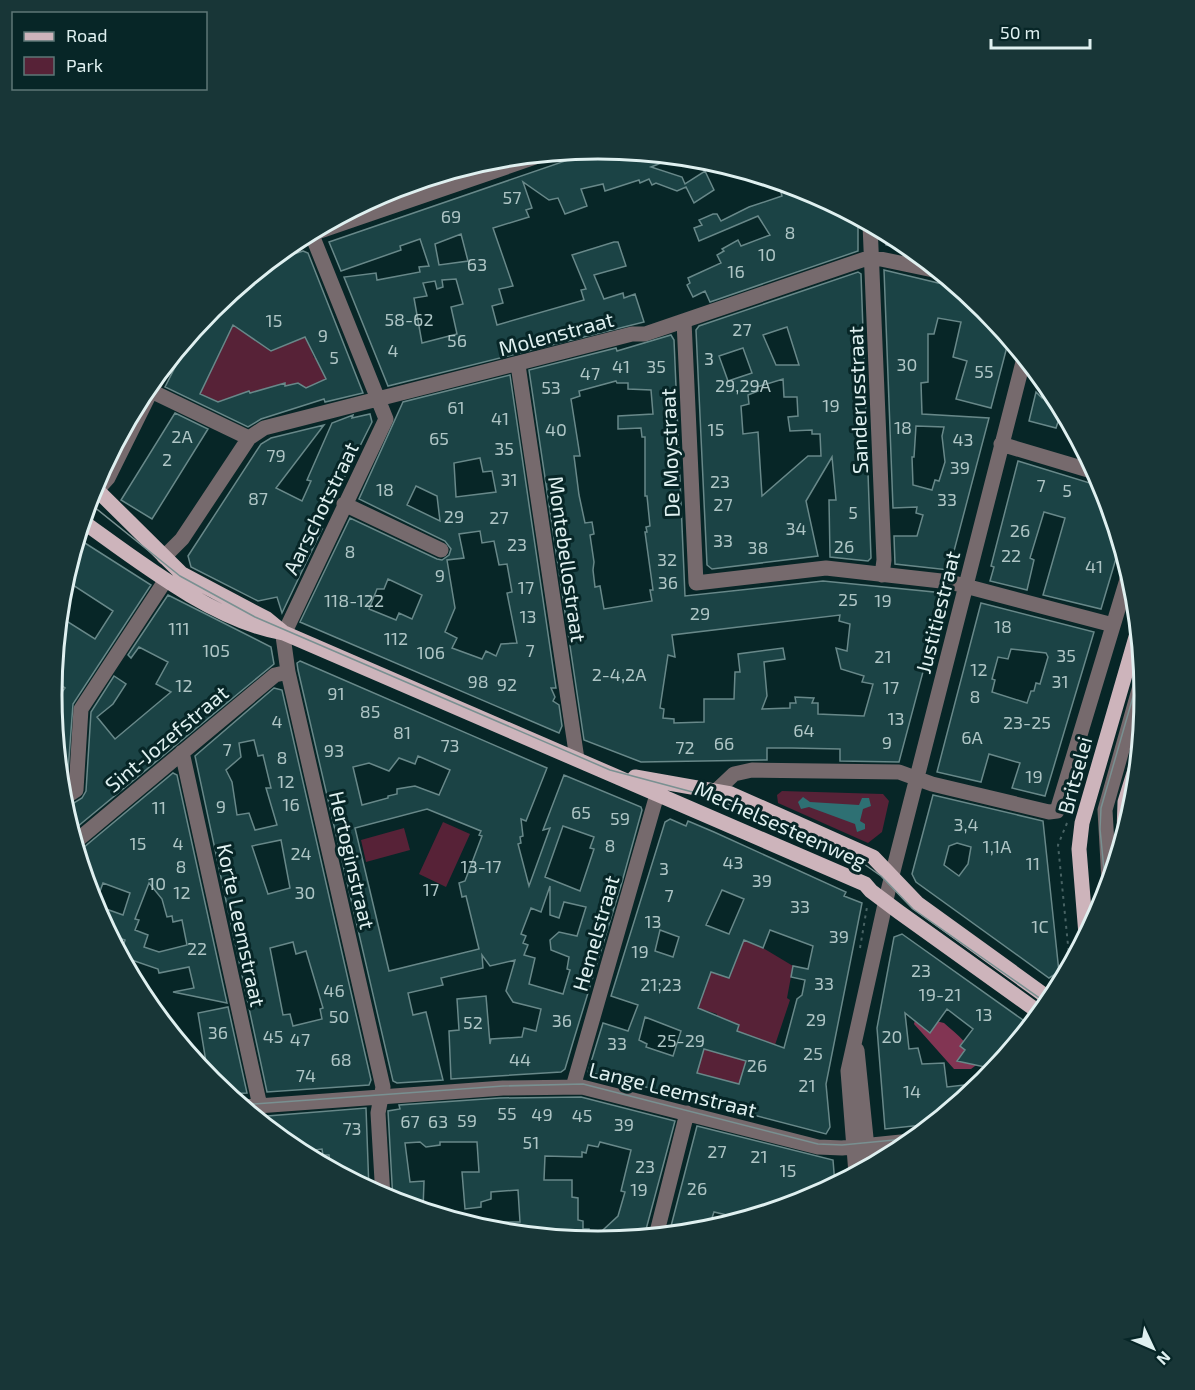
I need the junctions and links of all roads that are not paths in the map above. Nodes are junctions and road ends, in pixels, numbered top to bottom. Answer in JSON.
{"nodes":[{"id":1,"x":456,"y":178,"type":"edge"},
{"id":2,"x":384,"y":204,"type":"edge"},
{"id":3,"x":870,"y":234,"type":"edge"},
{"id":4,"x":314,"y":241,"type":"edge"},
{"id":5,"x":871,"y":256,"type":"junction"},
{"id":6,"x":920,"y":267,"type":"edge"},
{"id":7,"x":684,"y":321,"type":"junction"},
{"id":8,"x":518,"y":365,"type":"junction"},
{"id":9,"x":1022,"y":367,"type":"edge"},
{"id":10,"x":155,"y":393,"type":"edge"},
{"id":11,"x":380,"y":401,"type":"junction"},
{"id":12,"x":134,"y":426,"type":"edge"},
{"id":13,"x":249,"y":438,"type":"junction"},
{"id":14,"x":1002,"y":444,"type":"junction"},
{"id":15,"x":1083,"y":468,"type":"edge"},
{"id":16,"x":107,"y":479,"type":"edge"},
{"id":17,"x":99,"y":498,"type":"edge"},
{"id":18,"x":345,"y":504,"type":"junction"},
{"id":19,"x":89,"y":526,"type":"edge"},
{"id":20,"x":441,"y":550,"type":"dead end"},
{"id":21,"x":164,"y":556,"type":"junction"},
{"id":22,"x":882,"y":575,"type":"junction"},
{"id":23,"x":165,"y":580,"type":"junction"},
{"id":24,"x":965,"y":586,"type":"junction"},
{"id":25,"x":1123,"y":592,"type":"edge"},
{"id":26,"x":1113,"y":625,"type":"junction"},
{"id":27,"x":284,"y":633,"type":"junction"},
{"id":28,"x":1131,"y":653,"type":"edge"},
{"id":29,"x":288,"y":672,"type":"junction"},
{"id":30,"x":1133,"y":710,"type":"edge"},
{"id":31,"x":182,"y":752,"type":"junction"},
{"id":32,"x":577,"y":759,"type":"junction"},
{"id":33,"x":916,"y":778,"type":"junction"},
{"id":34,"x":659,"y":786,"type":"junction"},
{"id":35,"x":717,"y":790,"type":"junction"},
{"id":36,"x":71,"y":793,"type":"edge"},
{"id":37,"x":1062,"y":815,"type":"joint"},
{"id":38,"x":81,"y":837,"type":"edge"},
{"id":39,"x":1108,"y":858,"type":"edge"},
{"id":40,"x":891,"y":876,"type":"junction"},
{"id":41,"x":885,"y":902,"type":"junction"},
{"id":42,"x":1085,"y":918,"type":"edge"},
{"id":43,"x":1042,"y":994,"type":"edge"},
{"id":44,"x":1033,"y":1008,"type":"edge"},
{"id":45,"x":573,"y":1087,"type":"junction"},
{"id":46,"x":380,"y":1097,"type":"junction"},
{"id":47,"x":254,"y":1106,"type":"edge"},
{"id":48,"x":260,"y":1106,"type":"junction"},
{"id":49,"x":687,"y":1113,"type":"junction"},
{"id":50,"x":892,"y":1143,"type":"edge"},
{"id":51,"x":859,"y":1146,"type":"junction"},
{"id":52,"x":865,"y":1159,"type":"edge"},
{"id":53,"x":857,"y":1163,"type":"edge"},
{"id":54,"x":382,"y":1186,"type":"edge"},
{"id":55,"x":658,"y":1227,"type":"edge"}],
"edges":[{"from":1,"to":2,"type":"street"},
{"from":3,"to":5,"type":"street","name":"Sanderusstraat"},
{"from":4,"to":11,"type":"street","name":"Aarschotstraat"},
{"from":5,"to":6,"type":"street"},
{"from":5,"to":7,"type":"street","name":"Molenstraat"},
{"from":5,"to":22,"type":"street","name":"Sanderusstraat"},
{"from":7,"to":8,"type":"street","name":"Molenstraat"},
{"from":7,"to":22,"type":"street","name":"De Moystraat"},
{"from":8,"to":11,"type":"street","name":"Molenstraat"},
{"from":8,"to":32,"type":"street","name":"Montebellostraat"},
{"from":9,"to":14,"type":"street","name":"Justitiestraat"},
{"from":10,"to":13,"type":"street"},
{"from":11,"to":13,"type":"street","name":"Molenstraat"},
{"from":11,"to":18,"type":"street","name":"Aarschotstraat"},
{"from":12,"to":16,"type":"street"},
{"from":13,"to":21,"type":"street"},
{"from":14,"to":15,"type":"street"},
{"from":14,"to":24,"type":"street","name":"Justitiestraat"},
{"from":17,"to":21,"type":"main road","name":"Mechelsesteenweg"},
{"from":18,"to":20,"type":"street"},
{"from":18,"to":27,"type":"street","name":"Aarschotstraat"},
{"from":19,"to":23,"type":"main road","name":"Mechelsesteenweg"},
{"from":21,"to":27,"type":"main road","name":"Mechelsesteenweg"},
{"from":22,"to":24,"type":"street"},
{"from":23,"to":27,"type":"main road","name":"Mechelsesteenweg"},
{"from":23,"to":36,"type":"street"},
{"from":24,"to":26,"type":"street"},
{"from":24,"to":33,"type":"street","name":"Justitiestraat"},
{"from":25,"to":26,"type":"street","name":"Britselei"},
{"from":26,"to":37,"type":"street","name":"Britselei"},
{"from":27,"to":29,"type":"street","name":"Hertoginstraat"},
{"from":27,"to":32,"type":"main road","name":"Mechelsesteenweg"},
{"from":28,"to":42,"type":"main road","name":"Britselei"},
{"from":29,"to":31,"type":"street","name":"Sint-Jozefstraat"},
{"from":29,"to":46,"type":"street","name":"Hertoginstraat"},
{"from":30,"to":39,"type":"street","name":"Britselei"},
{"from":31,"to":38,"type":"street","name":"Sint-Jozefstraat"},
{"from":31,"to":48,"type":"street","name":"Korte Leemstraat"},
{"from":32,"to":34,"type":"main road","name":"Mechelsesteenweg"},
{"from":33,"to":35,"type":"street","name":"Mechelsesteenweg"},
{"from":33,"to":37,"type":"street","name":"Mechelsesteenweg"},
{"from":33,"to":40,"type":"street","name":"Justitiestraat"},
{"from":34,"to":35,"type":"main road","name":"Mechelsesteenweg"},
{"from":34,"to":41,"type":"main road","name":"Mechelsesteenweg"},
{"from":34,"to":45,"type":"street","name":"Hemelstraat"},
{"from":35,"to":40,"type":"main road","name":"Mechelsesteenweg"},
{"from":40,"to":41,"type":"street","name":"Justitiestraat"},
{"from":40,"to":43,"type":"main road","name":"Mechelsesteenweg"},
{"from":41,"to":44,"type":"main road","name":"Mechelsesteenweg"},
{"from":41,"to":51,"type":"street","name":"Justitiestraat"},
{"from":45,"to":46,"type":"street","name":"Lange Leemstraat"},
{"from":45,"to":49,"type":"street","name":"Lange Leemstraat"},
{"from":46,"to":48,"type":"street","name":"Lange Leemstraat"},
{"from":46,"to":54,"type":"street","name":"Hertoginstraat"},
{"from":47,"to":48,"type":"street","name":"Lange Leemstraat"},
{"from":49,"to":51,"type":"street","name":"Lange Leemstraat"},
{"from":49,"to":55,"type":"street"},
{"from":50,"to":51,"type":"street","name":"Lange Leemstraat"},
{"from":51,"to":52,"type":"street"},
{"from":51,"to":53,"type":"street"}]}
